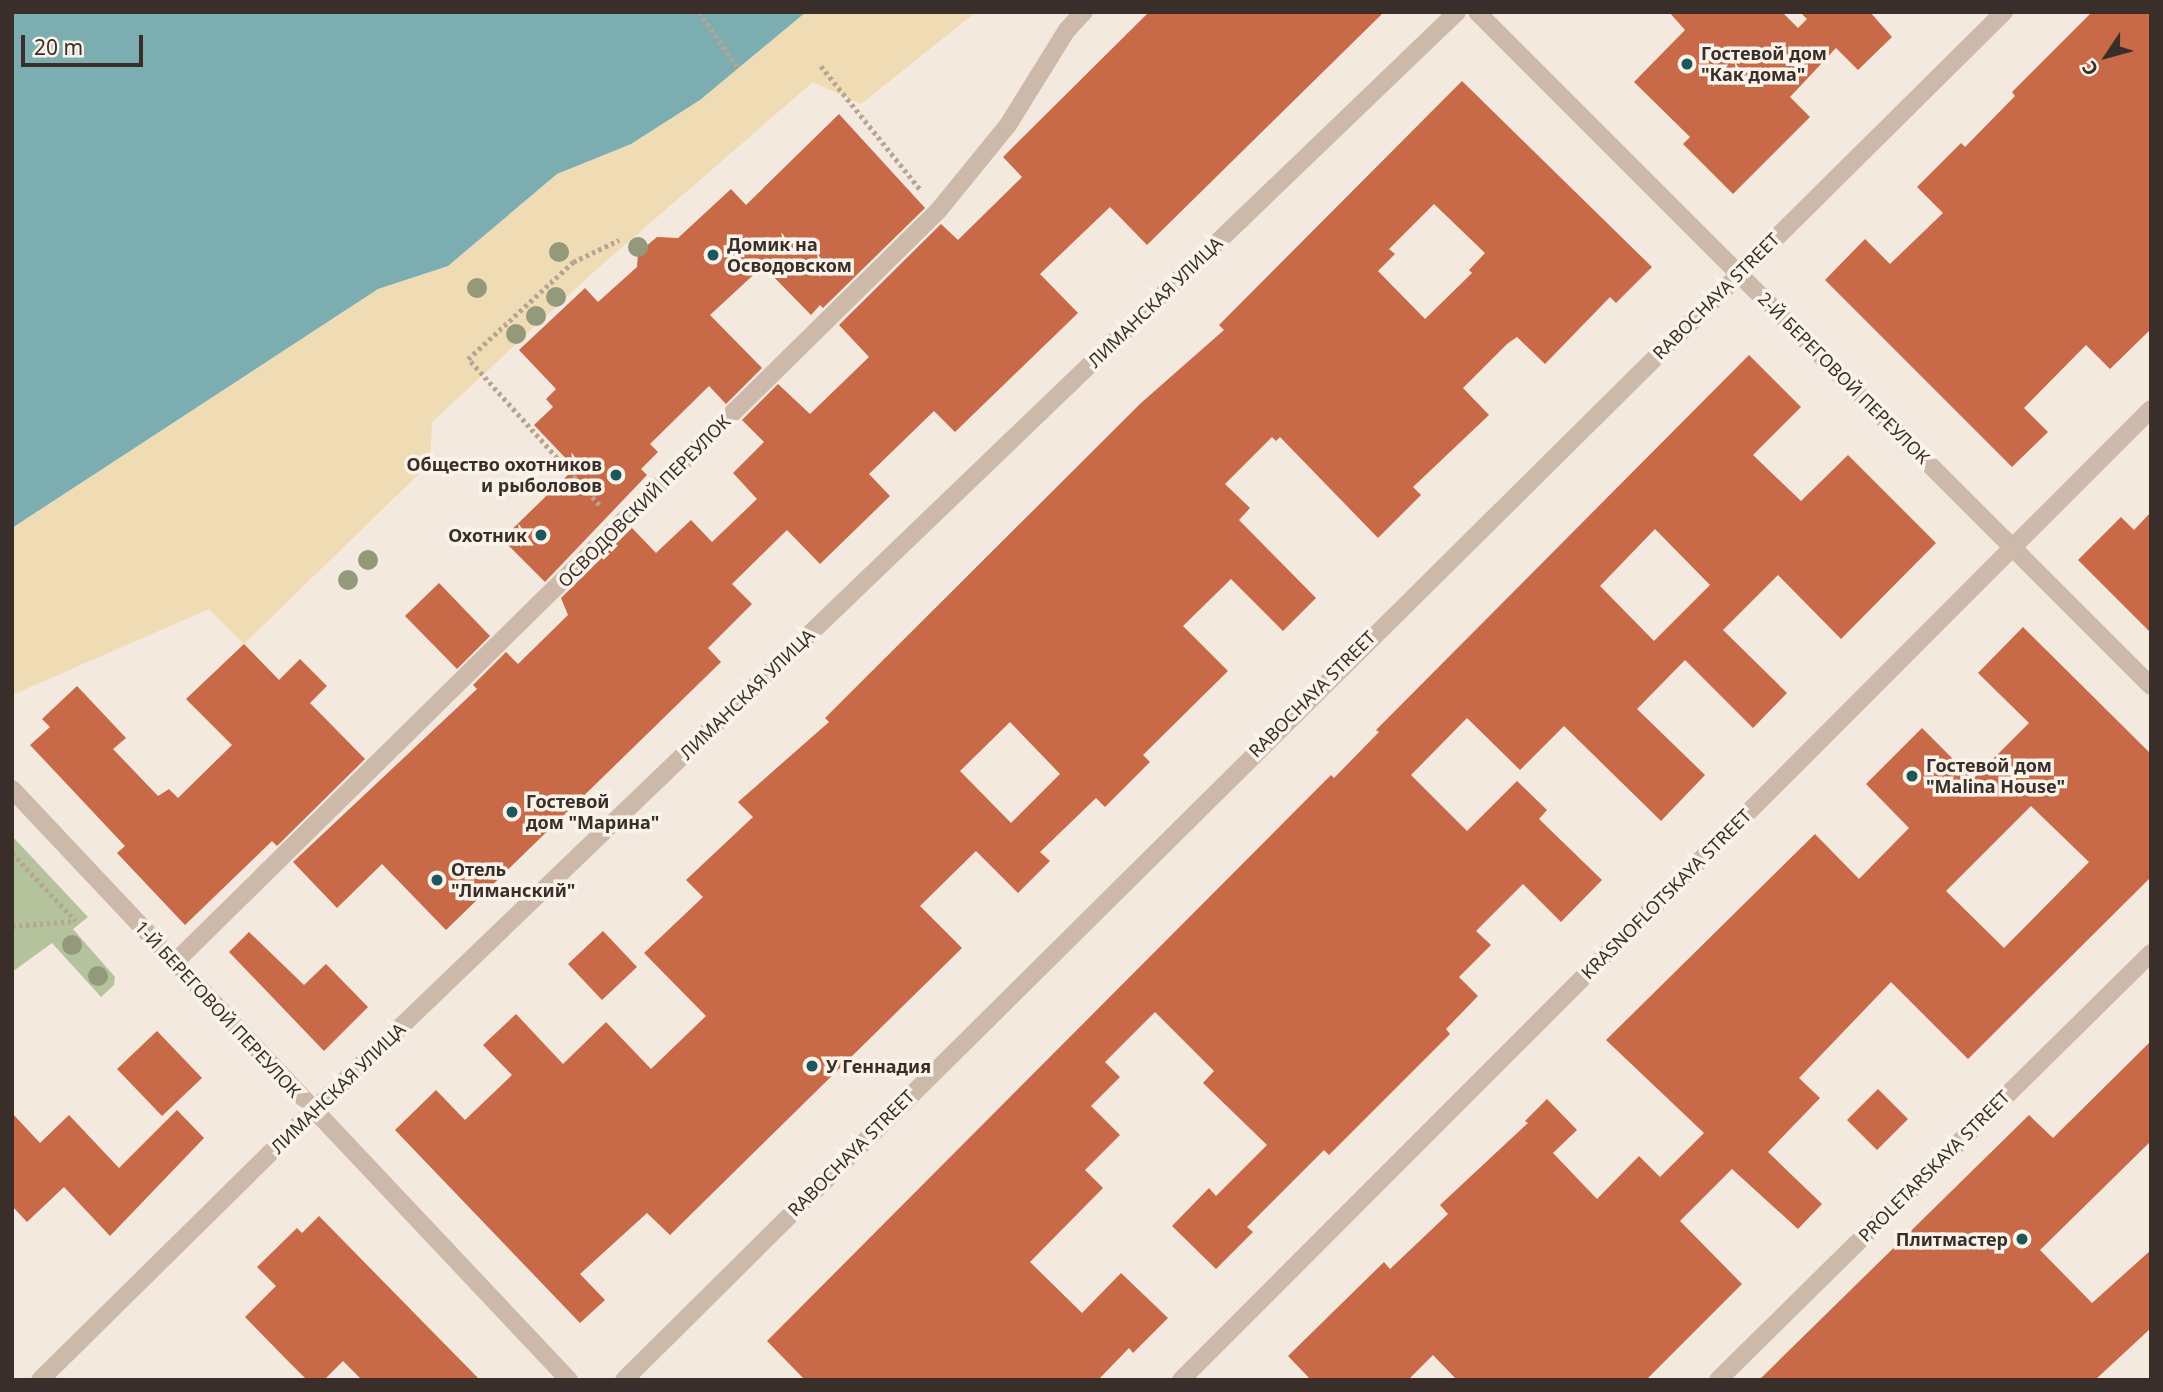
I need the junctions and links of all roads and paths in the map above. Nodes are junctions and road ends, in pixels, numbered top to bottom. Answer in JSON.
{"nodes":[{"id":1,"x":699,"y":12,"type":"edge"},
{"id":2,"x":1084,"y":12,"type":"edge"},
{"id":3,"x":1457,"y":12,"type":"edge"},
{"id":4,"x":1476,"y":12,"type":"edge"},
{"id":5,"x":2004,"y":12,"type":"edge"},
{"id":6,"x":821,"y":66,"type":"dead end"},
{"id":7,"x":738,"y":68,"type":"dead end"},
{"id":8,"x":938,"y":211,"type":"junction"},
{"id":9,"x":619,"y":240,"type":"dead end"},
{"id":10,"x":1739,"y":273,"type":"junction"},
{"id":11,"x":2151,"y":409,"type":"edge"},
{"id":12,"x":618,"y":526,"type":"junction"},
{"id":13,"x":2013,"y":547,"type":"junction"},
{"id":14,"x":2151,"y":686,"type":"edge"},
{"id":15,"x":12,"y":789,"type":"edge"},
{"id":16,"x":12,"y":853,"type":"edge"},
{"id":17,"x":12,"y":926,"type":"edge"},
{"id":18,"x":2151,"y":953,"type":"edge"},
{"id":19,"x":174,"y":963,"type":"junction"},
{"id":20,"x":314,"y":1110,"type":"junction"},
{"id":21,"x":40,"y":1380,"type":"edge"},
{"id":22,"x":569,"y":1380,"type":"edge"},
{"id":23,"x":624,"y":1380,"type":"edge"},
{"id":24,"x":1181,"y":1380,"type":"edge"},
{"id":25,"x":1718,"y":1380,"type":"edge"}],
"edges":[{"from":1,"to":7,"type":"path"},
{"from":2,"to":8,"type":"street","name":"ОСВОДОВСКИЙ ПЕРЕУЛОК"},
{"from":3,"to":20,"type":"street","name":"ЛИМАНСКАЯ УЛИЦА"},
{"from":4,"to":10,"type":"street","name":"2-Й БЕРЕГОВОЙ ПЕРЕУЛОК"},
{"from":5,"to":10,"type":"street","name":"RABOCHAYA STREET"},
{"from":6,"to":8,"type":"path"},
{"from":8,"to":12,"type":"street","name":"ОСВОДОВСКИЙ ПЕРЕУЛОК"},
{"from":9,"to":12,"type":"path"},
{"from":10,"to":13,"type":"street","name":"2-Й БЕРЕГОВОЙ ПЕРЕУЛОК"},
{"from":10,"to":23,"type":"street","name":"RABOCHAYA STREET"},
{"from":11,"to":13,"type":"street","name":"KRASNOFLOTSKAYA STREET"},
{"from":12,"to":19,"type":"street","name":"ОСВОДОВСКИЙ ПЕРЕУЛОК"},
{"from":13,"to":14,"type":"street","name":"2-Й БЕРЕГОВОЙ ПЕРЕУЛОК"},
{"from":13,"to":24,"type":"street","name":"KRASNOFLOTSKAYA STREET"},
{"from":15,"to":19,"type":"street","name":"1-Й БЕРЕГОВОЙ ПЕРЕУЛОК"},
{"from":16,"to":17,"type":"path"},
{"from":18,"to":25,"type":"street","name":"PROLETARSKAYA STREET"},
{"from":19,"to":20,"type":"street","name":"1-Й БЕРЕГОВОЙ ПЕРЕУЛОК"},
{"from":20,"to":21,"type":"street","name":"ЛИМАНСКАЯ УЛИЦА"},
{"from":20,"to":22,"type":"street","name":"1-Й БЕРЕГОВОЙ ПЕРЕУЛОК"}]}
